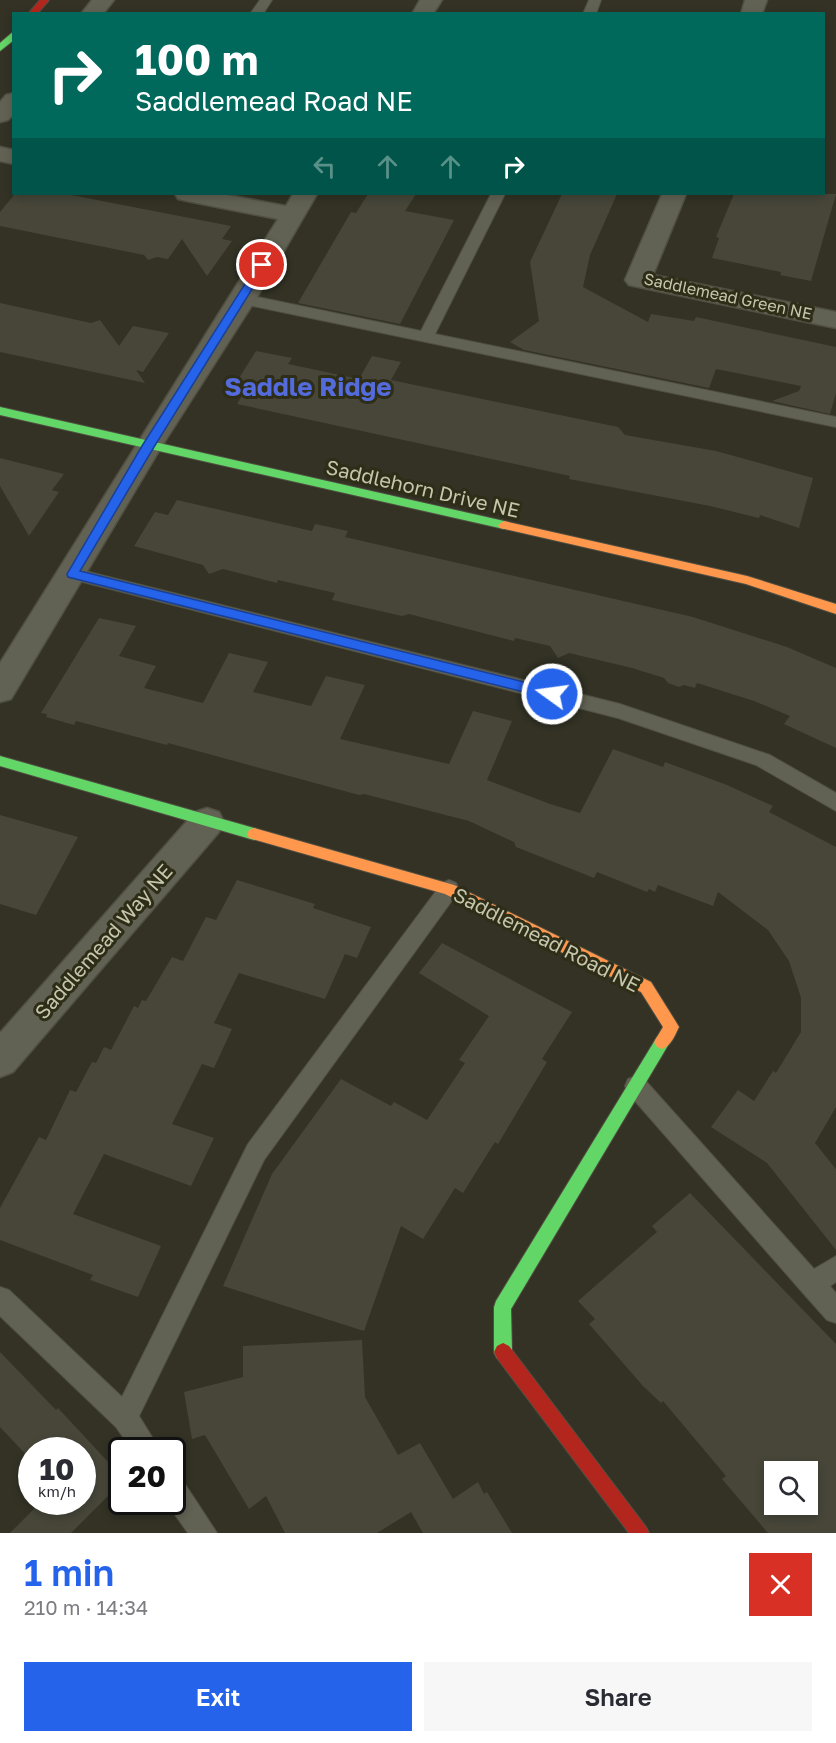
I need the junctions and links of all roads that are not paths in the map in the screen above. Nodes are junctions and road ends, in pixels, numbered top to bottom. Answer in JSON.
{"nodes":[{"id":1,"x":45,"y":0,"type":"edge"},
{"id":2,"x":103,"y":0,"type":"edge"},
{"id":3,"x":267,"y":0,"type":"edge"},
{"id":4,"x":34,"y":12,"type":"edge"},
{"id":5,"x":93,"y":12,"type":"edge"},
{"id":6,"x":258,"y":12,"type":"edge"},
{"id":7,"x":12,"y":35,"type":"edge"},
{"id":8,"x":0,"y":48,"type":"edge"},
{"id":9,"x":12,"y":102,"type":"edge"},
{"id":10,"x":0,"y":115,"type":"edge"},
{"id":11,"x":198,"y":195,"type":"edge"},
{"id":12,"x":497,"y":195,"type":"edge"},
{"id":13,"x":674,"y":195,"type":"edge"},
{"id":14,"x":298,"y":204,"type":"edge"},
{"id":15,"x":243,"y":299,"type":"junction"},
{"id":16,"x":835,"y":316,"type":"edge"},
{"id":17,"x":426,"y":337,"type":"junction"},
{"id":18,"x":0,"y":411,"type":"edge"},
{"id":19,"x":836,"y":422,"type":"edge"},
{"id":20,"x":148,"y":446,"type":"junction"},
{"id":21,"x":73,"y":574,"type":"junction"},
{"id":22,"x":836,"y":609,"type":"edge"},
{"id":23,"x":0,"y":690,"type":"edge"},
{"id":24,"x":0,"y":761,"type":"edge"},
{"id":25,"x":836,"y":803,"type":"edge"},
{"id":26,"x":207,"y":822,"type":"junction"},
{"id":27,"x":449,"y":889,"type":"junction"},
{"id":28,"x":0,"y":1060,"type":"edge"},
{"id":29,"x":636,"y":1086,"type":"junction"},
{"id":30,"x":836,"y":1268,"type":"edge"},
{"id":31,"x":812,"y":1285,"type":"junction"},
{"id":32,"x":0,"y":1299,"type":"edge"},
{"id":33,"x":836,"y":1311,"type":"edge"},
{"id":34,"x":125,"y":1418,"type":"junction"},
{"id":35,"x":138,"y":1437,"type":"edge"},
{"id":36,"x":186,"y":1507,"type":"edge"},
{"id":37,"x":204,"y":1533,"type":"edge"},
{"id":38,"x":640,"y":1533,"type":"edge"}],
"edges":[{"from":1,"to":4,"type":"street"},
{"from":2,"to":5,"type":"street"},
{"from":3,"to":6,"type":"lane"},
{"from":7,"to":8,"type":"street"},
{"from":9,"to":10,"type":"street"},
{"from":11,"to":14,"type":"street"},
{"from":12,"to":17,"type":"lane"},
{"from":13,"to":16,"type":"street","name":"Saddlemead Green NE"},
{"from":14,"to":15,"type":"street"},
{"from":15,"to":17,"type":"lane"},
{"from":15,"to":20,"type":"street"},
{"from":17,"to":19,"type":"lane"},
{"from":18,"to":20,"type":"street","name":"Saddlehorn Drive NE"},
{"from":20,"to":21,"type":"street"},
{"from":20,"to":22,"type":"street","name":"Saddlehorn Drive NE"},
{"from":21,"to":23,"type":"street"},
{"from":21,"to":25,"type":"lane"},
{"from":24,"to":26,"type":"street","name":"Saddlemead Road NE"},
{"from":26,"to":27,"type":"street","name":"Saddlemead Road NE"},
{"from":26,"to":28,"type":"street","name":"Saddlemead Way NE"},
{"from":27,"to":29,"type":"street","name":"Saddlemead Road NE"},
{"from":27,"to":34,"type":"lane"},
{"from":29,"to":31,"type":"lane"},
{"from":29,"to":38,"type":"street","name":"Saddlemead Road NE"},
{"from":30,"to":31,"type":"lane"},
{"from":31,"to":33,"type":"lane"},
{"from":32,"to":34,"type":"lane"},
{"from":34,"to":35,"type":"lane"},
{"from":36,"to":37,"type":"lane"}]}
